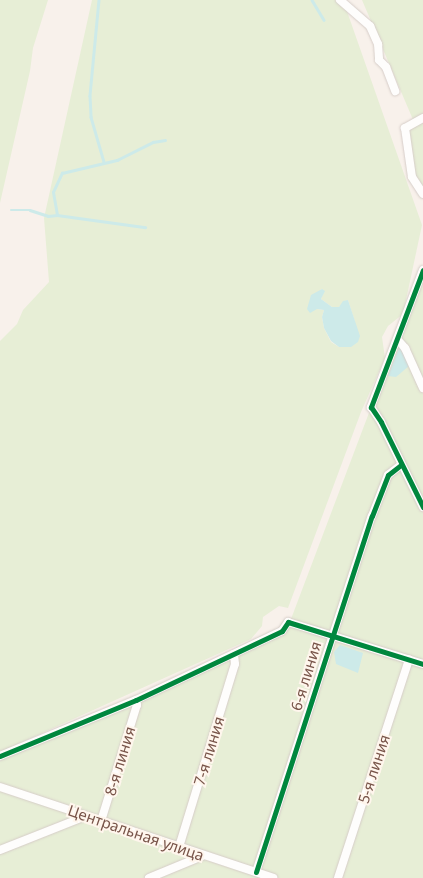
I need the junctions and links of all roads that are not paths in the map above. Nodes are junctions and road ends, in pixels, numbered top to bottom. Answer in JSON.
{"nodes":[{"id":1,"x":340,"y":0,"type":"edge"},
{"id":2,"x":395,"y":90,"type":"dead end"},
{"id":3,"x":423,"y":118,"type":"edge"},
{"id":4,"x":423,"y":194,"type":"edge"},
{"id":5,"x":423,"y":270,"type":"edge"},
{"id":6,"x":398,"y":340,"type":"junction"},
{"id":7,"x":423,"y":388,"type":"edge"},
{"id":8,"x":401,"y":465,"type":"junction"},
{"id":9,"x":423,"y":507,"type":"edge"},
{"id":10,"x":332,"y":636,"type":"junction"},
{"id":11,"x":234,"y":654,"type":"junction"},
{"id":12,"x":409,"y":659,"type":"junction"},
{"id":13,"x":423,"y":664,"type":"edge"},
{"id":14,"x":136,"y":700,"type":"junction"},
{"id":15,"x":0,"y":756,"type":"edge"},
{"id":16,"x":0,"y":787,"type":"edge"},
{"id":17,"x":86,"y":816,"type":"junction"},
{"id":18,"x":101,"y":821,"type":"junction"},
{"id":19,"x":179,"y":848,"type":"junction"},
{"id":20,"x":0,"y":850,"type":"edge"},
{"id":21,"x":202,"y":856,"type":"junction"},
{"id":22,"x":256,"y":872,"type":"junction"},
{"id":23,"x":150,"y":878,"type":"edge"},
{"id":24,"x":273,"y":878,"type":"edge"},
{"id":25,"x":338,"y":878,"type":"edge"}],
"edges":[{"from":1,"to":2,"type":"street"},
{"from":3,"to":4,"type":"street"},
{"from":5,"to":6,"type":"street"},
{"from":6,"to":7,"type":"street"},
{"from":6,"to":8,"type":"street"},
{"from":8,"to":9,"type":"street"},
{"from":8,"to":10,"type":"street","name":"6-я линия"},
{"from":10,"to":11,"type":"street"},
{"from":10,"to":12,"type":"street"},
{"from":10,"to":22,"type":"street","name":"6-я линия"},
{"from":11,"to":14,"type":"street"},
{"from":11,"to":19,"type":"street","name":"7-я линия"},
{"from":12,"to":13,"type":"street"},
{"from":12,"to":25,"type":"street","name":"5-я линия"},
{"from":14,"to":15,"type":"street"},
{"from":14,"to":18,"type":"street","name":"8-я линия"},
{"from":16,"to":17,"type":"street","name":"Центральная улица"},
{"from":17,"to":18,"type":"street","name":"Центральная улица"},
{"from":17,"to":20,"type":"street"},
{"from":18,"to":19,"type":"street","name":"Центральная улица"},
{"from":19,"to":21,"type":"street","name":"Центральная улица"},
{"from":21,"to":22,"type":"street","name":"Центральная улица"},
{"from":21,"to":23,"type":"street"},
{"from":22,"to":24,"type":"street","name":"Центральная улица"}]}
